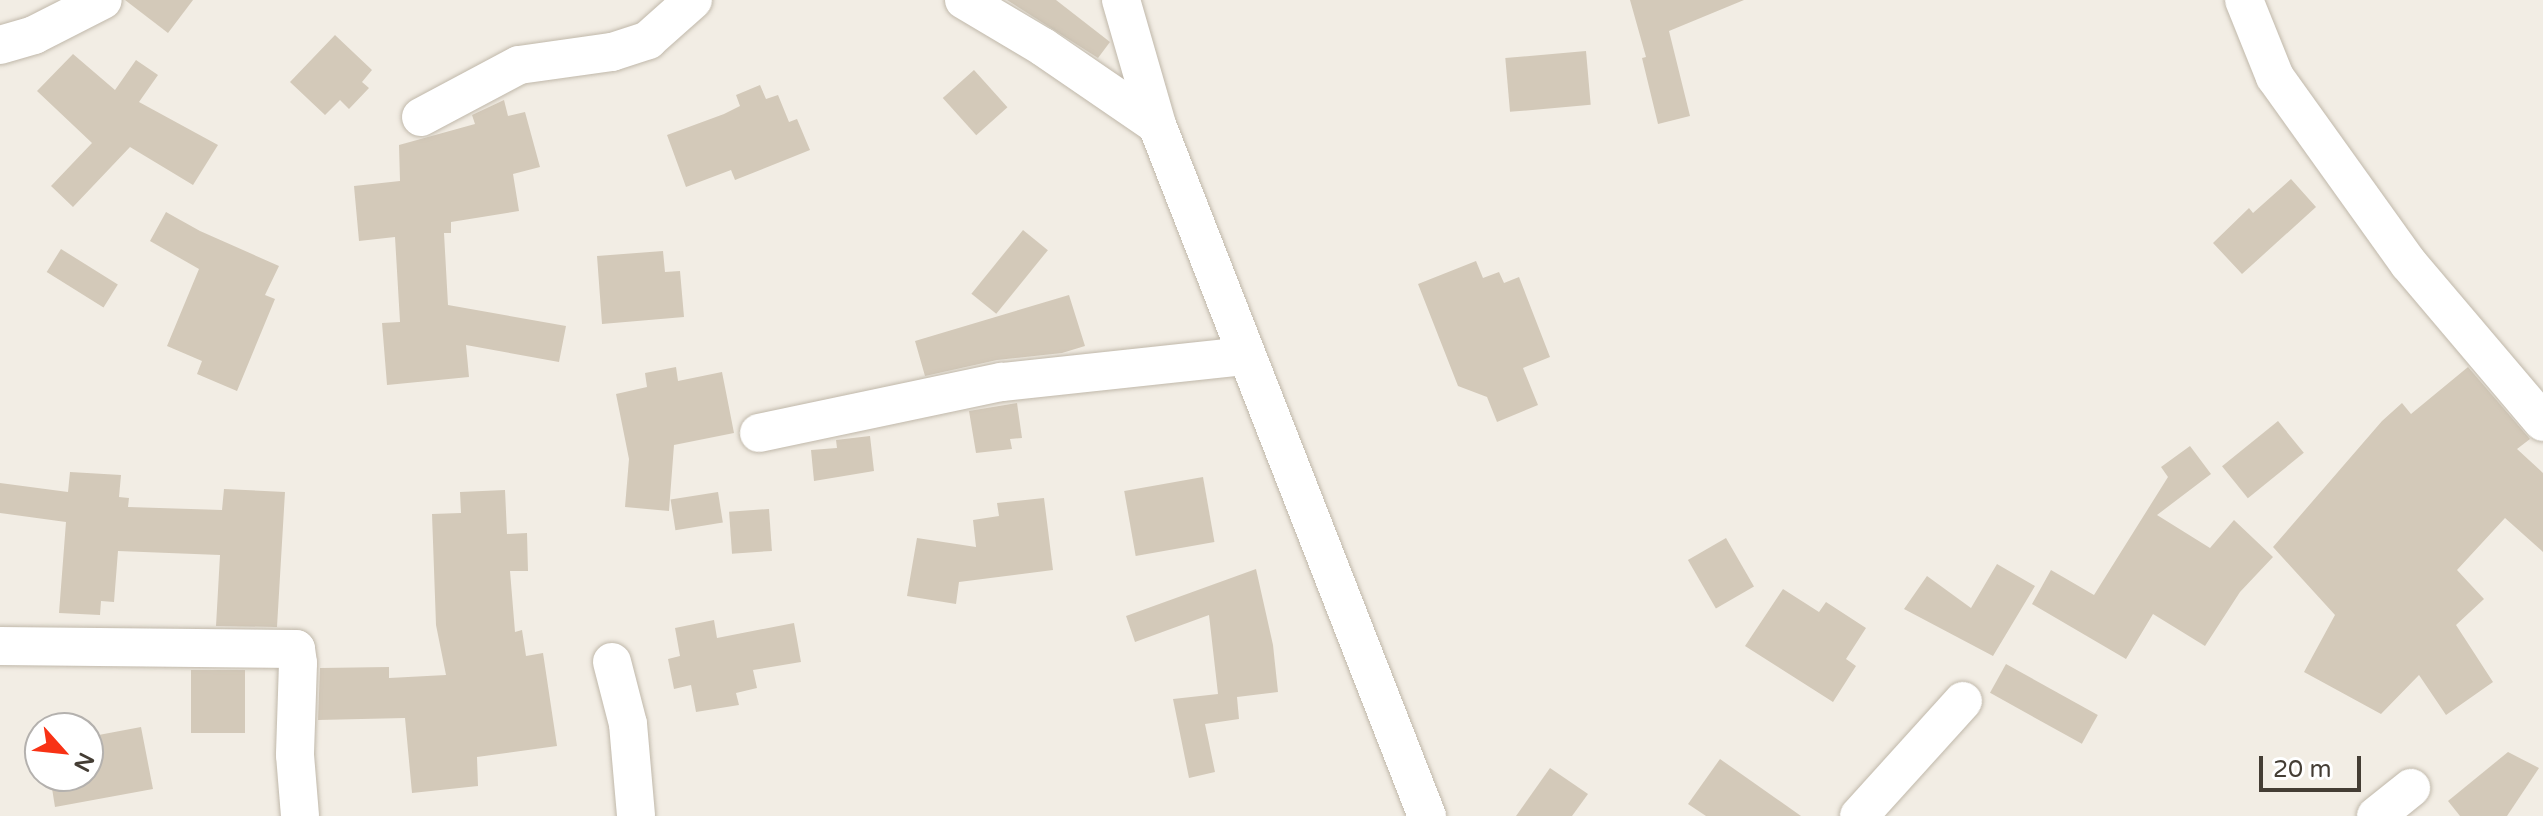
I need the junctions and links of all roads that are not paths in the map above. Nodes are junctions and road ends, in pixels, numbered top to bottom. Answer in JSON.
{"nodes":[{"id":1,"x":103,"y":0,"type":"edge"},
{"id":2,"x":693,"y":0,"type":"edge"},
{"id":3,"x":964,"y":0,"type":"edge"},
{"id":4,"x":1121,"y":0,"type":"edge"},
{"id":5,"x":2244,"y":0,"type":"edge"},
{"id":6,"x":0,"y":45,"type":"edge"},
{"id":7,"x":421,"y":117,"type":"dead end"},
{"id":8,"x":1157,"y":125,"type":"junction"},
{"id":9,"x":1246,"y":356,"type":"junction"},
{"id":10,"x":2543,"y":422,"type":"edge"},
{"id":11,"x":759,"y":433,"type":"dead end"},
{"id":12,"x":0,"y":646,"type":"edge"},
{"id":13,"x":612,"y":662,"type":"dead end"},
{"id":14,"x":1963,"y":701,"type":"dead end"},
{"id":15,"x":2411,"y":788,"type":"dead end"},
{"id":16,"x":300,"y":816,"type":"edge"},
{"id":17,"x":636,"y":816,"type":"edge"},
{"id":18,"x":1427,"y":816,"type":"edge"},
{"id":19,"x":1859,"y":816,"type":"edge"},
{"id":20,"x":2376,"y":816,"type":"edge"}],
"edges":[{"from":1,"to":6,"type":"street"},
{"from":2,"to":7,"type":"street"},
{"from":3,"to":8,"type":"street"},
{"from":4,"to":8,"type":"street"},
{"from":5,"to":10,"type":"street"},
{"from":8,"to":9,"type":"street"},
{"from":9,"to":11,"type":"street"},
{"from":9,"to":18,"type":"street"},
{"from":12,"to":16,"type":"street"},
{"from":13,"to":17,"type":"street"},
{"from":14,"to":19,"type":"street"},
{"from":15,"to":20,"type":"street"}]}
